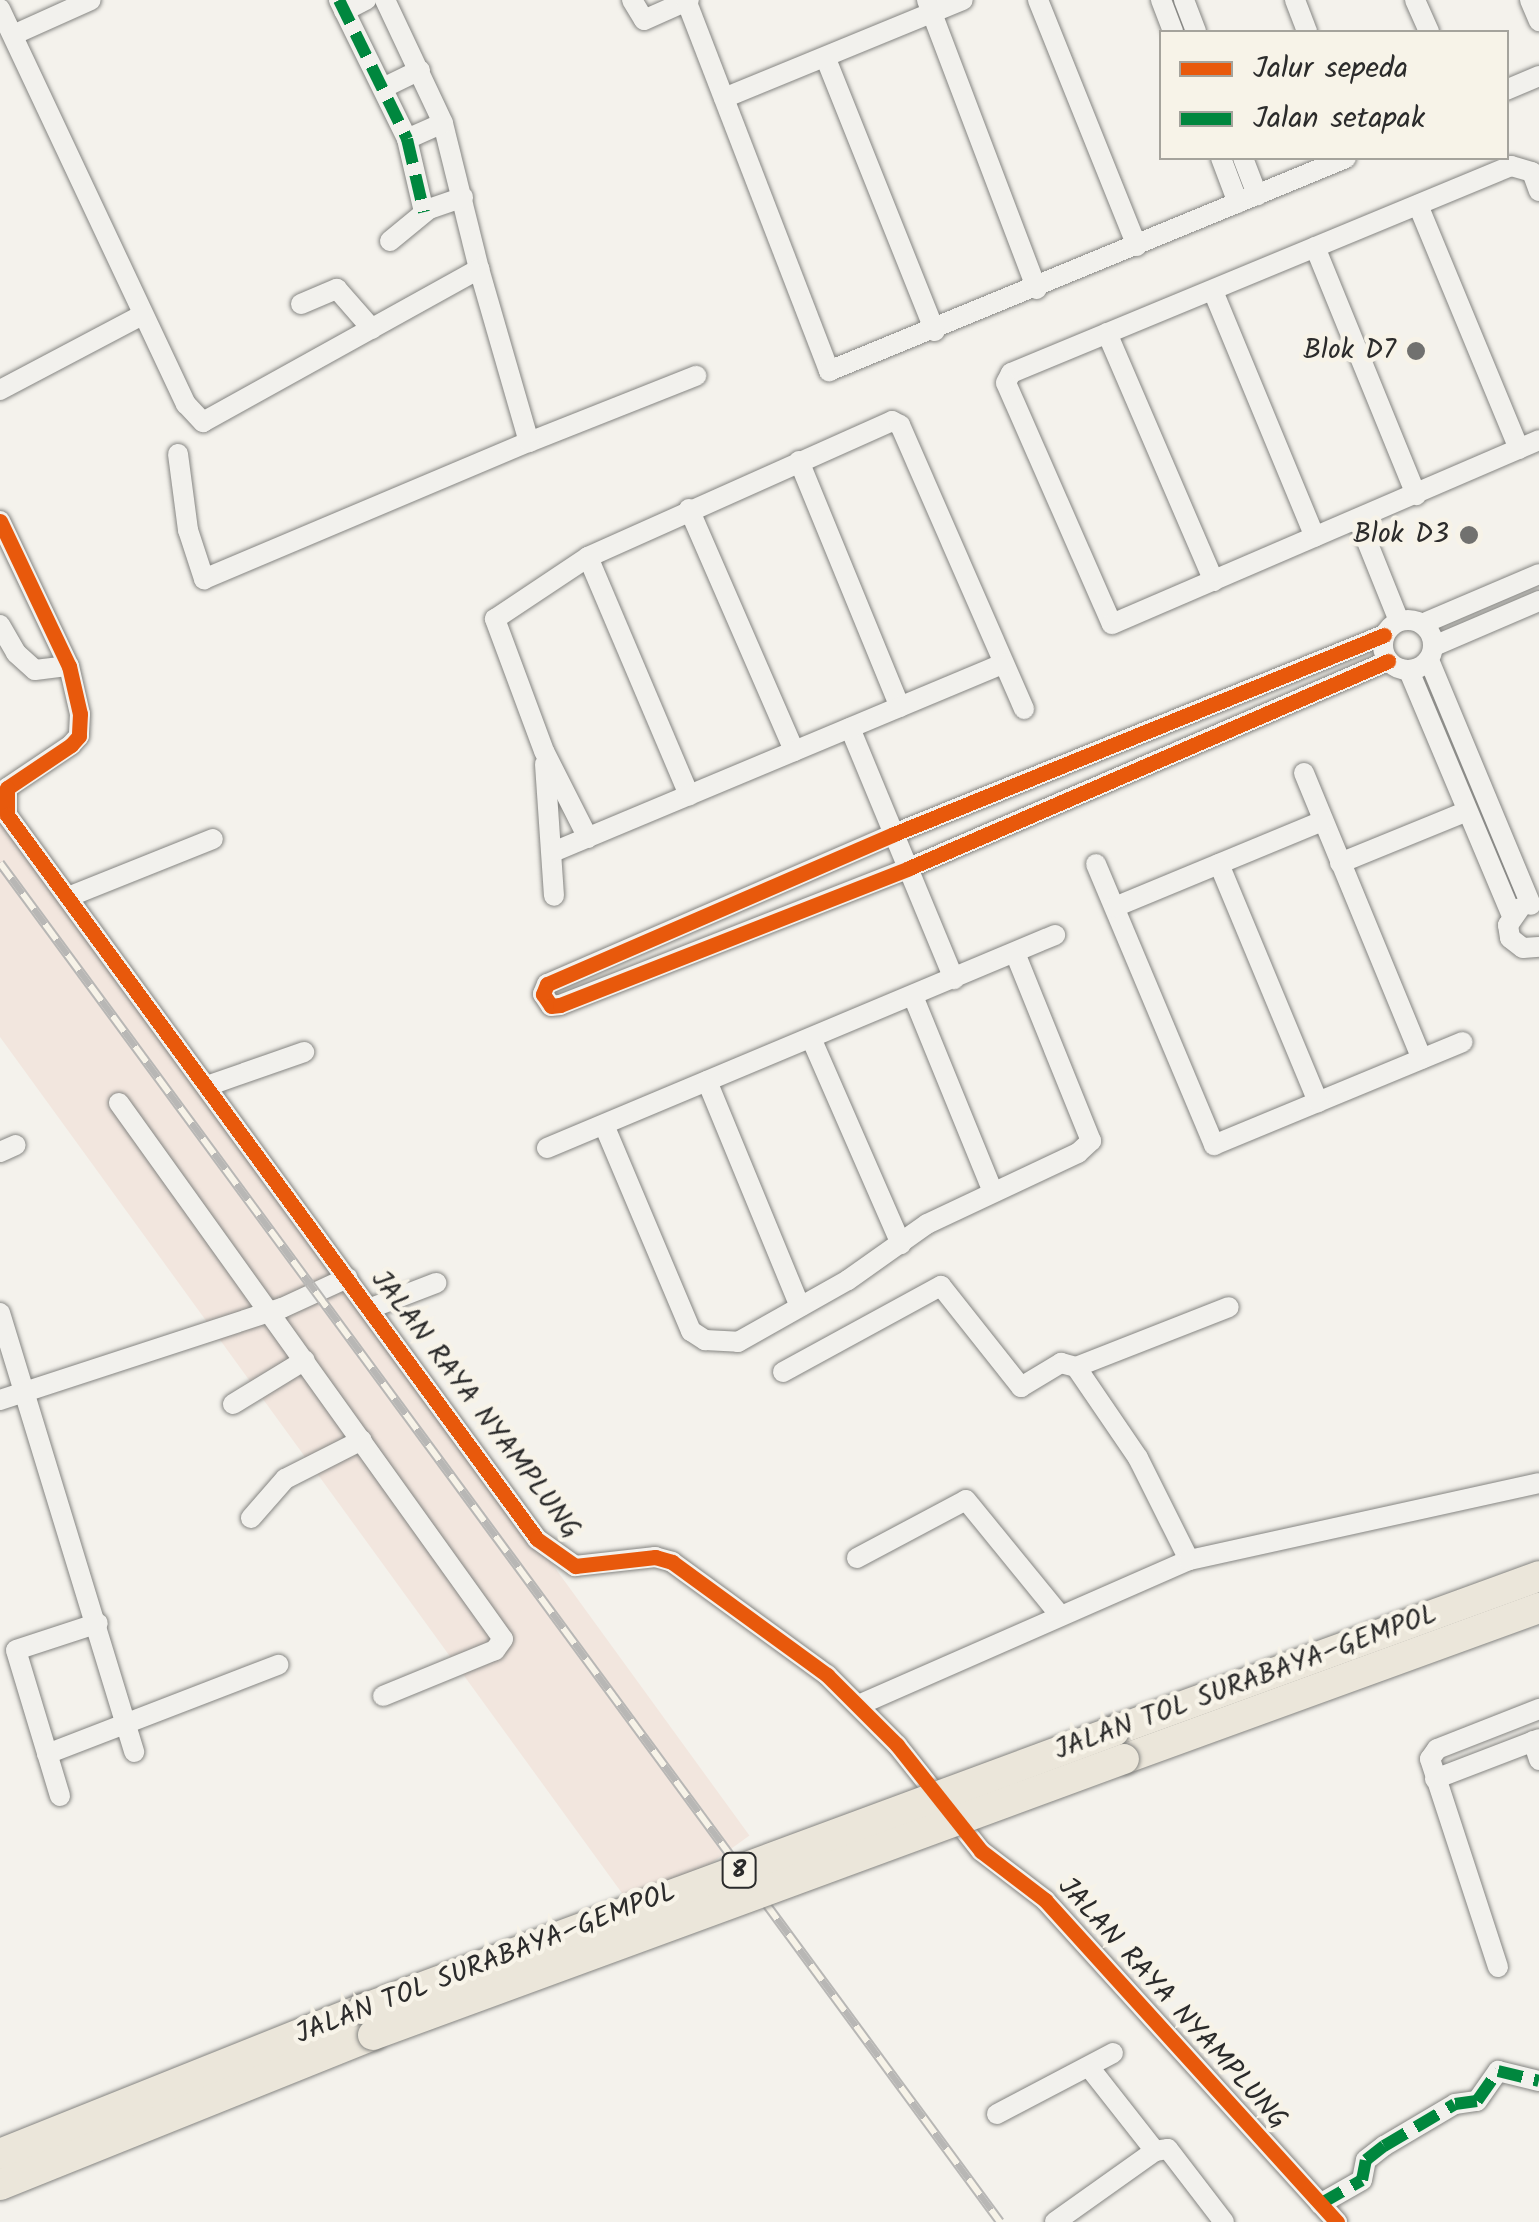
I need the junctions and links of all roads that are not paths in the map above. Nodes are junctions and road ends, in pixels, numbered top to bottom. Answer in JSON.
{"nodes":[{"id":1,"x":91,"y":0,"type":"edge"},
{"id":2,"x":385,"y":0,"type":"edge"},
{"id":3,"x":632,"y":0,"type":"edge"},
{"id":4,"x":687,"y":0,"type":"edge"},
{"id":5,"x":963,"y":0,"type":"edge"},
{"id":6,"x":1038,"y":0,"type":"edge"},
{"id":7,"x":1160,"y":0,"type":"edge"},
{"id":8,"x":1184,"y":0,"type":"edge"},
{"id":9,"x":1295,"y":0,"type":"edge"},
{"id":10,"x":1416,"y":0,"type":"edge"},
{"id":11,"x":1530,"y":0,"type":"edge"},
{"id":12,"x":352,"y":4,"type":"edge"},
{"id":13,"x":930,"y":7,"type":"edge"},
{"id":14,"x":0,"y":9,"type":"edge"},
{"id":15,"x":1539,"y":21,"type":"edge"},
{"id":16,"x":1172,"y":30,"type":"edge"},
{"id":17,"x":1195,"y":30,"type":"edge"},
{"id":18,"x":1306,"y":30,"type":"edge"},
{"id":19,"x":1427,"y":30,"type":"edge"},
{"id":20,"x":13,"y":35,"type":"junction"},
{"id":21,"x":826,"y":59,"type":"junction"},
{"id":22,"x":1539,"y":76,"type":"edge"},
{"id":23,"x":399,"y":81,"type":"junction"},
{"id":24,"x":1509,"y":89,"type":"edge"},
{"id":25,"x":724,"y":98,"type":"junction"},
{"id":26,"x":422,"y":132,"type":"junction"},
{"id":27,"x":1222,"y":160,"type":"edge"},
{"id":28,"x":1242,"y":160,"type":"edge"},
{"id":29,"x":1341,"y":160,"type":"edge"},
{"id":30,"x":1539,"y":190,"type":"edge"},
{"id":31,"x":1248,"y":199,"type":"junction"},
{"id":32,"x":1418,"y":205,"type":"junction"},
{"id":33,"x":440,"y":206,"type":"junction"},
{"id":34,"x":390,"y":241,"type":"dead end"},
{"id":35,"x":1137,"y":246,"type":"junction"},
{"id":36,"x":1315,"y":247,"type":"junction"},
{"id":37,"x":479,"y":269,"type":"junction"},
{"id":38,"x":1037,"y":289,"type":"junction"},
{"id":39,"x":1213,"y":291,"type":"junction"},
{"id":40,"x":301,"y":304,"type":"dead end"},
{"id":41,"x":361,"y":313,"type":"junction"},
{"id":42,"x":142,"y":315,"type":"junction"},
{"id":43,"x":936,"y":332,"type":"junction"},
{"id":44,"x":1107,"y":333,"type":"junction"},
{"id":45,"x":696,"y":376,"type":"dead end"},
{"id":46,"x":0,"y":390,"type":"edge"},
{"id":47,"x":529,"y":442,"type":"junction"},
{"id":48,"x":1529,"y":445,"type":"edge"},
{"id":49,"x":178,"y":454,"type":"dead end"},
{"id":50,"x":799,"y":461,"type":"junction"},
{"id":51,"x":1416,"y":495,"type":"junction"},
{"id":52,"x":689,"y":508,"type":"junction"},
{"id":53,"x":1358,"y":519,"type":"junction"},
{"id":54,"x":0,"y":521,"type":"edge"},
{"id":55,"x":1315,"y":537,"type":"junction"},
{"id":56,"x":588,"y":557,"type":"junction"},
{"id":57,"x":1539,"y":574,"type":"edge"},
{"id":58,"x":1214,"y":581,"type":"junction"},
{"id":59,"x":1539,"y":602,"type":"edge"},
{"id":60,"x":1422,"y":624,"type":"junction"},
{"id":61,"x":0,"y":626,"type":"edge"},
{"id":62,"x":1392,"y":628,"type":"junction"},
{"id":63,"x":1432,"y":654,"type":"junction"},
{"id":64,"x":1388,"y":661,"type":"junction"},
{"id":65,"x":1003,"y":664,"type":"junction"},
{"id":66,"x":69,"y":666,"type":"junction"},
{"id":67,"x":1409,"y":671,"type":"junction"},
{"id":68,"x":900,"y":707,"type":"junction"},
{"id":69,"x":1024,"y":709,"type":"dead end"},
{"id":70,"x":850,"y":728,"type":"junction"},
{"id":71,"x":794,"y":751,"type":"junction"},
{"id":72,"x":544,"y":752,"type":"junction"},
{"id":73,"x":1304,"y":773,"type":"dead end"},
{"id":74,"x":690,"y":795,"type":"junction"},
{"id":75,"x":1465,"y":812,"type":"junction"},
{"id":76,"x":1323,"y":821,"type":"junction"},
{"id":77,"x":894,"y":834,"type":"junction"},
{"id":78,"x":588,"y":838,"type":"junction"},
{"id":79,"x":213,"y":839,"type":"dead end"},
{"id":80,"x":553,"y":852,"type":"junction"},
{"id":81,"x":1340,"y":862,"type":"junction"},
{"id":82,"x":1096,"y":864,"type":"dead end"},
{"id":83,"x":1219,"y":864,"type":"junction"},
{"id":84,"x":909,"y":868,"type":"junction"},
{"id":85,"x":554,"y":896,"type":"dead end"},
{"id":86,"x":68,"y":897,"type":"junction"},
{"id":87,"x":1115,"y":907,"type":"junction"},
{"id":88,"x":1527,"y":910,"type":"edge"},
{"id":89,"x":1055,"y":936,"type":"dead end"},
{"id":90,"x":1539,"y":946,"type":"edge"},
{"id":91,"x":1015,"y":953,"type":"junction"},
{"id":92,"x":954,"y":979,"type":"junction"},
{"id":93,"x":913,"y":996,"type":"junction"},
{"id":94,"x":811,"y":1038,"type":"junction"},
{"id":95,"x":1463,"y":1042,"type":"dead end"},
{"id":96,"x":304,"y":1052,"type":"dead end"},
{"id":97,"x":1422,"y":1059,"type":"junction"},
{"id":98,"x":708,"y":1082,"type":"junction"},
{"id":99,"x":207,"y":1086,"type":"junction"},
{"id":100,"x":1318,"y":1102,"type":"junction"},
{"id":101,"x":119,"y":1103,"type":"dead end"},
{"id":102,"x":604,"y":1124,"type":"junction"},
{"id":103,"x":548,"y":1148,"type":"dead end"},
{"id":104,"x":993,"y":1192,"type":"junction"},
{"id":105,"x":901,"y":1244,"type":"junction"},
{"id":106,"x":347,"y":1278,"type":"junction"},
{"id":107,"x":436,"y":1283,"type":"dead end"},
{"id":108,"x":1229,"y":1306,"type":"dead end"},
{"id":109,"x":800,"y":1307,"type":"junction"},
{"id":110,"x":371,"y":1308,"type":"junction"},
{"id":111,"x":271,"y":1312,"type":"junction"},
{"id":112,"x":0,"y":1313,"type":"edge"},
{"id":113,"x":305,"y":1360,"type":"junction"},
{"id":114,"x":1076,"y":1367,"type":"junction"},
{"id":115,"x":782,"y":1372,"type":"dead end"},
{"id":116,"x":26,"y":1392,"type":"junction"},
{"id":117,"x":0,"y":1400,"type":"edge"},
{"id":118,"x":232,"y":1404,"type":"dead end"},
{"id":119,"x":362,"y":1440,"type":"junction"},
{"id":120,"x":1539,"y":1483,"type":"edge"},
{"id":121,"x":252,"y":1518,"type":"dead end"},
{"id":122,"x":858,"y":1558,"type":"dead end"},
{"id":123,"x":1189,"y":1560,"type":"junction"},
{"id":124,"x":1539,"y":1576,"type":"edge"},
{"id":125,"x":1539,"y":1608,"type":"edge"},
{"id":126,"x":1062,"y":1613,"type":"junction"},
{"id":127,"x":98,"y":1624,"type":"junction"},
{"id":128,"x":278,"y":1665,"type":"dead end"},
{"id":129,"x":383,"y":1696,"type":"dead end"},
{"id":130,"x":860,"y":1704,"type":"junction"},
{"id":131,"x":1539,"y":1709,"type":"edge"},
{"id":132,"x":125,"y":1722,"type":"junction"},
{"id":133,"x":1119,"y":1745,"type":"junction"},
{"id":134,"x":1537,"y":1747,"type":"edge"},
{"id":135,"x":134,"y":1752,"type":"dead end"},
{"id":136,"x":47,"y":1754,"type":"junction"},
{"id":137,"x":1435,"y":1779,"type":"junction"},
{"id":138,"x":60,"y":1796,"type":"dead end"},
{"id":139,"x":1498,"y":1967,"type":"dead end"},
{"id":140,"x":368,"y":2022,"type":"junction"},
{"id":141,"x":1113,"y":2054,"type":"dead end"},
{"id":142,"x":1088,"y":2067,"type":"junction"},
{"id":143,"x":1539,"y":2081,"type":"edge"},
{"id":144,"x":997,"y":2114,"type":"dead end"},
{"id":145,"x":1155,"y":2151,"type":"junction"},
{"id":146,"x":0,"y":2154,"type":"edge"},
{"id":147,"x":0,"y":2185,"type":"edge"},
{"id":148,"x":1320,"y":2204,"type":"junction"},
{"id":149,"x":1055,"y":2222,"type":"edge"},
{"id":150,"x":1224,"y":2222,"type":"edge"},
{"id":151,"x":1337,"y":2222,"type":"edge"}],
"edges":[{"from":1,"to":20,"type":"street"},
{"from":2,"to":23,"type":"street"},
{"from":3,"to":4,"type":"street"},
{"from":4,"to":25,"type":"street"},
{"from":5,"to":13,"type":"street"},
{"from":6,"to":35,"type":"street"},
{"from":7,"to":16,"type":"street"},
{"from":8,"to":17,"type":"street"},
{"from":9,"to":18,"type":"street"},
{"from":10,"to":19,"type":"street"},
{"from":11,"to":15,"type":"street"},
{"from":12,"to":23,"type":"street"},
{"from":13,"to":21,"type":"street"},
{"from":13,"to":38,"type":"street"},
{"from":14,"to":20,"type":"street"},
{"from":20,"to":42,"type":"street"},
{"from":21,"to":25,"type":"street"},
{"from":21,"to":43,"type":"street"},
{"from":22,"to":24,"type":"street"},
{"from":23,"to":26,"type":"street"},
{"from":23,"to":26,"type":"street"},
{"from":25,"to":43,"type":"street"},
{"from":26,"to":33,"type":"street"},
{"from":26,"to":33,"type":"street"},
{"from":27,"to":31,"type":"street"},
{"from":28,"to":31,"type":"street"},
{"from":29,"to":31,"type":"street"},
{"from":30,"to":32,"type":"street"},
{"from":31,"to":35,"type":"street"},
{"from":32,"to":36,"type":"street"},
{"from":32,"to":48,"type":"street"},
{"from":33,"to":34,"type":"street"},
{"from":33,"to":37,"type":"street"},
{"from":35,"to":38,"type":"street"},
{"from":36,"to":39,"type":"street"},
{"from":36,"to":51,"type":"street"},
{"from":37,"to":41,"type":"street"},
{"from":37,"to":47,"type":"street"},
{"from":38,"to":43,"type":"street"},
{"from":39,"to":44,"type":"street"},
{"from":39,"to":55,"type":"street"},
{"from":40,"to":41,"type":"street"},
{"from":41,"to":42,"type":"street"},
{"from":42,"to":46,"type":"street"},
{"from":44,"to":58,"type":"street"},
{"from":44,"to":58,"type":"street"},
{"from":45,"to":47,"type":"street"},
{"from":47,"to":49,"type":"street"},
{"from":48,"to":51,"type":"street"},
{"from":50,"to":52,"type":"street"},
{"from":50,"to":65,"type":"street"},
{"from":50,"to":68,"type":"street"},
{"from":51,"to":53,"type":"street"},
{"from":52,"to":56,"type":"street"},
{"from":52,"to":71,"type":"street"},
{"from":53,"to":55,"type":"street"},
{"from":53,"to":62,"type":"street"},
{"from":54,"to":66,"type":"street"},
{"from":55,"to":58,"type":"street"},
{"from":56,"to":72,"type":"street"},
{"from":56,"to":74,"type":"street"},
{"from":57,"to":60,"type":"street"},
{"from":59,"to":63,"type":"street"},
{"from":60,"to":62,"type":"street"},
{"from":60,"to":63,"type":"street"},
{"from":61,"to":66,"type":"street"},
{"from":62,"to":64,"type":"street"},
{"from":62,"to":77,"type":"street"},
{"from":63,"to":67,"type":"street"},
{"from":63,"to":88,"type":"street"},
{"from":64,"to":67,"type":"street"},
{"from":64,"to":84,"type":"street"},
{"from":65,"to":68,"type":"street"},
{"from":65,"to":69,"type":"street"},
{"from":66,"to":86,"type":"street","name":"JALAN RAYA NYAMPLUNG"},
{"from":67,"to":75,"type":"street"},
{"from":68,"to":70,"type":"street"},
{"from":70,"to":71,"type":"street"},
{"from":70,"to":77,"type":"street"},
{"from":71,"to":74,"type":"street"},
{"from":72,"to":78,"type":"street"},
{"from":72,"to":80,"type":"street"},
{"from":73,"to":76,"type":"street"},
{"from":74,"to":78,"type":"street"},
{"from":75,"to":81,"type":"street"},
{"from":75,"to":88,"type":"street"},
{"from":76,"to":81,"type":"street"},
{"from":76,"to":83,"type":"street"},
{"from":77,"to":84,"type":"street"},
{"from":77,"to":84,"type":"street"},
{"from":78,"to":80,"type":"street"},
{"from":79,"to":86,"type":"street"},
{"from":80,"to":85,"type":"street"},
{"from":81,"to":97,"type":"street"},
{"from":82,"to":87,"type":"street"},
{"from":83,"to":87,"type":"street"},
{"from":83,"to":100,"type":"street"},
{"from":84,"to":92,"type":"street"},
{"from":86,"to":99,"type":"street","name":"JALAN RAYA NYAMPLUNG"},
{"from":87,"to":100,"type":"street"},
{"from":88,"to":90,"type":"street"},
{"from":89,"to":91,"type":"street"},
{"from":91,"to":92,"type":"street"},
{"from":91,"to":104,"type":"street"},
{"from":92,"to":93,"type":"street"},
{"from":93,"to":94,"type":"street"},
{"from":93,"to":104,"type":"street"},
{"from":94,"to":98,"type":"street"},
{"from":94,"to":105,"type":"street"},
{"from":95,"to":97,"type":"street"},
{"from":96,"to":99,"type":"street"},
{"from":97,"to":100,"type":"street"},
{"from":98,"to":102,"type":"street"},
{"from":98,"to":109,"type":"street"},
{"from":99,"to":106,"type":"street","name":"JALAN RAYA NYAMPLUNG"},
{"from":101,"to":111,"type":"street"},
{"from":102,"to":103,"type":"street"},
{"from":102,"to":109,"type":"street"},
{"from":104,"to":105,"type":"street"},
{"from":105,"to":109,"type":"street"},
{"from":106,"to":110,"type":"street","name":"JALAN RAYA NYAMPLUNG"},
{"from":106,"to":111,"type":"street"},
{"from":107,"to":110,"type":"street"},
{"from":108,"to":114,"type":"street"},
{"from":110,"to":130,"type":"street","name":"JALAN RAYA NYAMPLUNG"},
{"from":111,"to":113,"type":"street"},
{"from":111,"to":116,"type":"street"},
{"from":112,"to":116,"type":"street"},
{"from":113,"to":118,"type":"street"},
{"from":113,"to":119,"type":"street"},
{"from":114,"to":115,"type":"street"},
{"from":114,"to":123,"type":"street"},
{"from":116,"to":117,"type":"street"},
{"from":116,"to":127,"type":"street"},
{"from":119,"to":121,"type":"street"},
{"from":119,"to":129,"type":"street"},
{"from":120,"to":123,"type":"street"},
{"from":122,"to":126,"type":"street"},
{"from":123,"to":126,"type":"street"},
{"from":124,"to":133,"type":"highway","name":"JALAN TOL SURABAYA–GEMPOL","number":"8"},
{"from":125,"to":133,"type":"highway","name":"JALAN TOL SURABAYA–GEMPOL","number":"8"},
{"from":126,"to":130,"type":"street"},
{"from":127,"to":132,"type":"street"},
{"from":127,"to":136,"type":"street"},
{"from":128,"to":132,"type":"street"},
{"from":130,"to":148,"type":"street","name":"JALAN RAYA NYAMPLUNG"},
{"from":131,"to":137,"type":"street"},
{"from":132,"to":135,"type":"street"},
{"from":132,"to":136,"type":"street"},
{"from":133,"to":140,"type":"highway","name":"JALAN TOL SURABAYA–GEMPOL","number":"8","bridge":true},
{"from":134,"to":137,"type":"street"},
{"from":136,"to":138,"type":"street"},
{"from":137,"to":139,"type":"street"},
{"from":140,"to":146,"type":"highway","name":"JALAN TOL SURABAYA–GEMPOL","number":"8"},
{"from":140,"to":147,"type":"highway","name":"JALAN TOL SURABAYA–GEMPOL","number":"8"},
{"from":141,"to":142,"type":"street"},
{"from":142,"to":144,"type":"street"},
{"from":142,"to":145,"type":"street"},
{"from":143,"to":148,"type":"street"},
{"from":145,"to":149,"type":"street"},
{"from":145,"to":150,"type":"street"},
{"from":148,"to":151,"type":"street","name":"JALAN RAYA NYAMPLUNG"}]}
